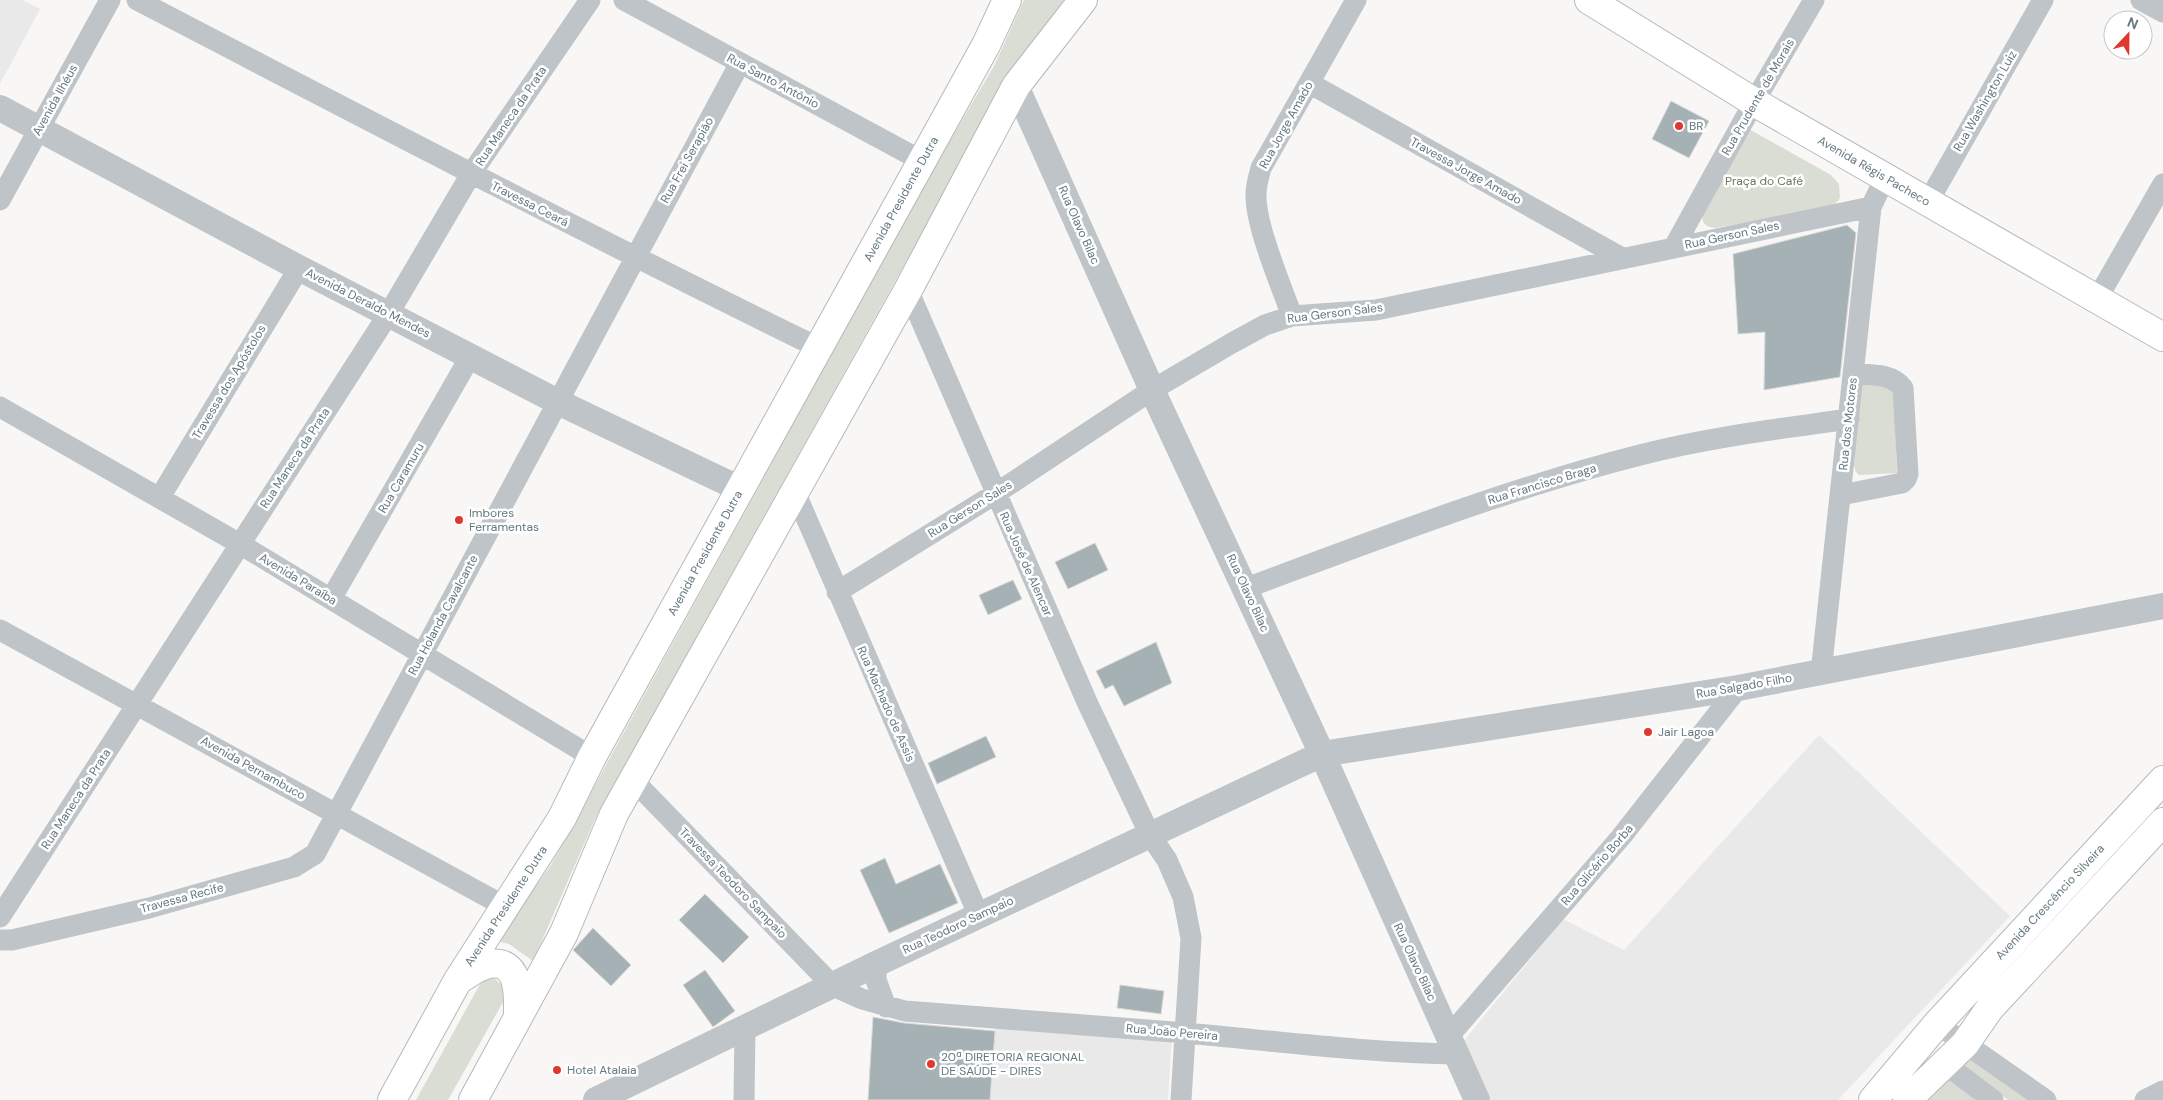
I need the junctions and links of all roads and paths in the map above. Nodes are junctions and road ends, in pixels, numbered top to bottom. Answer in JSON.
{"nodes":[{"id":1,"x":110,"y":0,"type":"edge"},
{"id":2,"x":138,"y":0,"type":"edge"},
{"id":3,"x":590,"y":0,"type":"edge"},
{"id":4,"x":624,"y":0,"type":"edge"},
{"id":5,"x":1007,"y":0,"type":"edge"},
{"id":6,"x":1083,"y":0,"type":"edge"},
{"id":7,"x":1356,"y":0,"type":"edge"},
{"id":8,"x":1814,"y":0,"type":"edge"},
{"id":9,"x":2042,"y":0,"type":"edge"},
{"id":10,"x":2141,"y":0,"type":"edge"},
{"id":11,"x":1591,"y":1,"type":"edge"},
{"id":12,"x":2163,"y":12,"type":"edge"},
{"id":13,"x":740,"y":63,"type":"junction"},
{"id":14,"x":1309,"y":83,"type":"junction"},
{"id":15,"x":1016,"y":86,"type":"junction"},
{"id":16,"x":1754,"y":102,"type":"junction"},
{"id":17,"x":0,"y":108,"type":"edge"},
{"id":18,"x":39,"y":130,"type":"junction"},
{"id":19,"x":922,"y":161,"type":"junction"},
{"id":20,"x":471,"y":174,"type":"junction"},
{"id":21,"x":1886,"y":178,"type":"junction"},
{"id":22,"x":2163,"y":184,"type":"edge"},
{"id":23,"x":0,"y":200,"type":"edge"},
{"id":24,"x":1928,"y":202,"type":"junction"},
{"id":25,"x":1870,"y":206,"type":"junction"},
{"id":26,"x":1674,"y":247,"type":"junction"},
{"id":27,"x":634,"y":257,"type":"junction"},
{"id":28,"x":1622,"y":258,"type":"junction"},
{"id":29,"x":299,"y":268,"type":"junction"},
{"id":30,"x":908,"y":290,"type":"junction"},
{"id":31,"x":2097,"y":299,"type":"junction"},
{"id":32,"x":389,"y":313,"type":"junction"},
{"id":33,"x":1292,"y":316,"type":"junction"},
{"id":34,"x":2163,"y":337,"type":"edge"},
{"id":35,"x":819,"y":348,"type":"junction"},
{"id":36,"x":470,"y":357,"type":"junction"},
{"id":37,"x":1853,"y":374,"type":"junction"},
{"id":38,"x":1152,"y":390,"type":"junction"},
{"id":39,"x":558,"y":402,"type":"junction"},
{"id":40,"x":0,"y":407,"type":"edge"},
{"id":41,"x":1849,"y":419,"type":"junction"},
{"id":42,"x":740,"y":489,"type":"junction"},
{"id":43,"x":794,"y":492,"type":"junction"},
{"id":44,"x":995,"y":494,"type":"junction"},
{"id":45,"x":1841,"y":496,"type":"junction"},
{"id":46,"x":160,"y":497,"type":"junction"},
{"id":47,"x":240,"y":544,"type":"junction"},
{"id":48,"x":1246,"y":588,"type":"junction"},
{"id":49,"x":837,"y":592,"type":"junction"},
{"id":50,"x":331,"y":599,"type":"junction"},
{"id":51,"x":2163,"y":606,"type":"edge"},
{"id":52,"x":0,"y":630,"type":"edge"},
{"id":53,"x":422,"y":655,"type":"junction"},
{"id":54,"x":1821,"y":673,"type":"junction"},
{"id":55,"x":1738,"y":688,"type":"junction"},
{"id":56,"x":137,"y":704,"type":"junction"},
{"id":57,"x":1322,"y":754,"type":"junction"},
{"id":58,"x":592,"y":757,"type":"junction"},
{"id":59,"x":633,"y":780,"type":"junction"},
{"id":60,"x":2163,"y":780,"type":"edge"},
{"id":61,"x":337,"y":814,"type":"junction"},
{"id":62,"x":2163,"y":822,"type":"edge"},
{"id":63,"x":1150,"y":835,"type":"junction"},
{"id":64,"x":506,"y":907,"type":"junction"},
{"id":65,"x":979,"y":916,"type":"junction"},
{"id":66,"x":0,"y":917,"type":"edge"},
{"id":67,"x":0,"y":940,"type":"edge"},
{"id":68,"x":876,"y":964,"type":"junction"},
{"id":69,"x":458,"y":980,"type":"junction"},
{"id":70,"x":833,"y":986,"type":"junction"},
{"id":71,"x":886,"y":1007,"type":"junction"},
{"id":72,"x":518,"y":1016,"type":"junction"},
{"id":73,"x":1936,"y":1024,"type":"junction"},
{"id":74,"x":746,"y":1028,"type":"junction"},
{"id":75,"x":1184,"y":1033,"type":"junction"},
{"id":76,"x":1965,"y":1044,"type":"junction"},
{"id":77,"x":1454,"y":1045,"type":"junction"},
{"id":78,"x":1945,"y":1064,"type":"junction"},
{"id":79,"x":2163,"y":1091,"type":"edge"},
{"id":80,"x":392,"y":1100,"type":"edge"},
{"id":81,"x":473,"y":1100,"type":"edge"},
{"id":82,"x":596,"y":1100,"type":"edge"},
{"id":83,"x":744,"y":1100,"type":"edge"},
{"id":84,"x":1181,"y":1100,"type":"edge"},
{"id":85,"x":1477,"y":1100,"type":"edge"},
{"id":86,"x":1874,"y":1100,"type":"edge"},
{"id":87,"x":1907,"y":1100,"type":"edge"},
{"id":88,"x":1993,"y":1100,"type":"edge"},
{"id":89,"x":2046,"y":1100,"type":"edge"},
{"id":90,"x":2145,"y":1100,"type":"edge"}],
"edges":[{"from":1,"to":18,"type":"street","name":"Avenida Ilhéus"},
{"from":2,"to":20,"type":"street","name":"Travessa Ceará"},
{"from":3,"to":20,"type":"street","name":"Rua Maneca da Prata"},
{"from":4,"to":13,"type":"street","name":"Rua Santo Antônio"},
{"from":5,"to":19,"type":"main road","name":"Avenida Presidente Dutra"},
{"from":6,"to":15,"type":"main road"},
{"from":7,"to":14,"type":"street","name":"Rua Jorge Amado"},
{"from":8,"to":16,"type":"street","name":"Rua Prudente de Morais"},
{"from":9,"to":24,"type":"street","name":"Rua Washington Luiz"},
{"from":10,"to":12,"type":"street"},
{"from":11,"to":16,"type":"main road","name":"Avenida Régis Pacheco"},
{"from":13,"to":19,"type":"street","name":"Rua Santo Antônio"},
{"from":13,"to":27,"type":"street","name":"Rua Frei Serapião"},
{"from":14,"to":28,"type":"street","name":"Travessa Jorge Amado"},
{"from":14,"to":33,"type":"street","name":"Rua Jorge Amado"},
{"from":15,"to":30,"type":"main road"},
{"from":15,"to":38,"type":"street","name":"Rua Olavo Bilac"},
{"from":16,"to":21,"type":"main road","name":"Avenida Régis Pacheco"},
{"from":16,"to":26,"type":"street","name":"Rua Prudente de Morais"},
{"from":17,"to":18,"type":"street","name":"Avenida Deraldo Mendes"},
{"from":18,"to":23,"type":"street","name":"Avenida Ilhéus"},
{"from":18,"to":29,"type":"street","name":"Avenida Deraldo Mendes"},
{"from":19,"to":35,"type":"main road","name":"Avenida Presidente Dutra"},
{"from":20,"to":27,"type":"street","name":"Travessa Ceará"},
{"from":20,"to":32,"type":"street","name":"Rua Maneca da Prata"},
{"from":21,"to":24,"type":"main road","name":"Avenida Régis Pacheco"},
{"from":21,"to":25,"type":"street","name":"Rua dos Motores"},
{"from":22,"to":31,"type":"street"},
{"from":24,"to":31,"type":"main road","name":"Avenida Régis Pacheco"},
{"from":25,"to":26,"type":"street","name":"Rua Gerson Sales"},
{"from":25,"to":37,"type":"street","name":"Rua dos Motores"},
{"from":26,"to":28,"type":"street","name":"Rua Gerson Sales"},
{"from":27,"to":35,"type":"street","name":"Travessa Ceará"},
{"from":27,"to":39,"type":"street","name":"Rua Holanda Cavalcante"},
{"from":28,"to":33,"type":"street","name":"Rua Gerson Sales"},
{"from":29,"to":32,"type":"street","name":"Avenida Deraldo Mendes"},
{"from":29,"to":46,"type":"street","name":"Travessa dos Apóstolos"},
{"from":30,"to":43,"type":"main road"},
{"from":30,"to":44,"type":"street","name":"Rua José de Alencar"},
{"from":31,"to":34,"type":"main road","name":"Avenida Régis Pacheco"},
{"from":32,"to":36,"type":"street","name":"Avenida Deraldo Mendes"},
{"from":32,"to":47,"type":"street","name":"Rua Maneca da Prata"},
{"from":33,"to":38,"type":"street","name":"Rua Gerson Sales"},
{"from":35,"to":42,"type":"main road","name":"Avenida Presidente Dutra"},
{"from":36,"to":39,"type":"street","name":"Avenida Deraldo Mendes"},
{"from":36,"to":50,"type":"street","name":"Rua Caramuru"},
{"from":37,"to":41,"type":"street","name":"Rua dos Motores"},
{"from":37,"to":45,"type":"street"},
{"from":38,"to":44,"type":"street","name":"Rua Gerson Sales"},
{"from":38,"to":48,"type":"street","name":"Rua Olavo Bilac"},
{"from":39,"to":42,"type":"street","name":"Avenida Deraldo Mendes"},
{"from":39,"to":53,"type":"street","name":"Rua Holanda Cavalcante"},
{"from":40,"to":46,"type":"street","name":"Avenida Paraíba"},
{"from":41,"to":45,"type":"street","name":"Rua dos Motores"},
{"from":41,"to":48,"type":"street","name":"Rua Francisco Braga"},
{"from":42,"to":58,"type":"main road","name":"Avenida Presidente Dutra"},
{"from":43,"to":49,"type":"street","name":"Rua Machado de Assis"},
{"from":43,"to":59,"type":"main road"},
{"from":44,"to":49,"type":"street","name":"Rua Gerson Sales"},
{"from":44,"to":63,"type":"street","name":"Rua José de Alencar"},
{"from":45,"to":54,"type":"street","name":"Rua dos Motores"},
{"from":46,"to":47,"type":"street","name":"Avenida Paraíba"},
{"from":47,"to":50,"type":"street","name":"Avenida Paraíba"},
{"from":47,"to":56,"type":"street","name":"Rua Maneca da Prata"},
{"from":48,"to":57,"type":"street","name":"Rua Olavo Bilac"},
{"from":49,"to":65,"type":"street","name":"Rua Machado de Assis"},
{"from":50,"to":53,"type":"street","name":"Avenida Paraíba"},
{"from":51,"to":54,"type":"street","name":"Rua Salgado Filho"},
{"from":52,"to":56,"type":"street","name":"Avenida Pernambuco"},
{"from":53,"to":58,"type":"street","name":"Avenida Paraíba"},
{"from":53,"to":61,"type":"street","name":"Rua Holanda Cavalcante"},
{"from":54,"to":55,"type":"street","name":"Rua Salgado Filho"},
{"from":55,"to":57,"type":"street","name":"Rua Salgado Filho"},
{"from":55,"to":77,"type":"street","name":"Rua Glicério Borba"},
{"from":56,"to":61,"type":"street","name":"Avenida Pernambuco"},
{"from":56,"to":66,"type":"street","name":"Rua Maneca da Prata"},
{"from":57,"to":63,"type":"street","name":"Rua Teodoro Sampaio"},
{"from":57,"to":77,"type":"street","name":"Rua Olavo Bilac"},
{"from":58,"to":64,"type":"main road","name":"Avenida Presidente Dutra"},
{"from":59,"to":70,"type":"street","name":"Travessa Teodoro Sampaio"},
{"from":59,"to":72,"type":"main road"},
{"from":60,"to":73,"type":"main road","name":"Avenida Crescêncio Silveira"},
{"from":61,"to":64,"type":"street","name":"Avenida Pernambuco"},
{"from":61,"to":67,"type":"street","name":"Travessa Recife"},
{"from":62,"to":76,"type":"main road"},
{"from":63,"to":65,"type":"street","name":"Rua Teodoro Sampaio"},
{"from":63,"to":75,"type":"street","name":"Rua José de Alencar"},
{"from":64,"to":69,"type":"main road","name":"Avenida Presidente Dutra"},
{"from":65,"to":68,"type":"street","name":"Rua Teodoro Sampaio"},
{"from":68,"to":70,"type":"street","name":"Rua Teodoro Sampaio"},
{"from":68,"to":71,"type":"street"},
{"from":69,"to":72,"type":"main road"},
{"from":69,"to":80,"type":"main road","name":"Avenida Presidente Dutra"},
{"from":70,"to":71,"type":"street","name":"Rua João Pereira"},
{"from":70,"to":74,"type":"street","name":"Rua Teodoro Sampaio"},
{"from":71,"to":75,"type":"street","name":"Rua João Pereira"},
{"from":72,"to":81,"type":"main road"},
{"from":73,"to":76,"type":"street"},
{"from":73,"to":86,"type":"main road","name":"Avenida Crescêncio Silveira"},
{"from":74,"to":82,"type":"street","name":"Rua Teodoro Sampaio"},
{"from":74,"to":83,"type":"street"},
{"from":75,"to":77,"type":"street","name":"Rua João Pereira"},
{"from":75,"to":84,"type":"street","name":"Rua José de Alencar"},
{"from":76,"to":78,"type":"main road"},
{"from":76,"to":89,"type":"street"},
{"from":77,"to":85,"type":"street","name":"Rua Olavo Bilac"},
{"from":78,"to":87,"type":"main road"},
{"from":78,"to":88,"type":"street"},
{"from":79,"to":90,"type":"street"}]}
